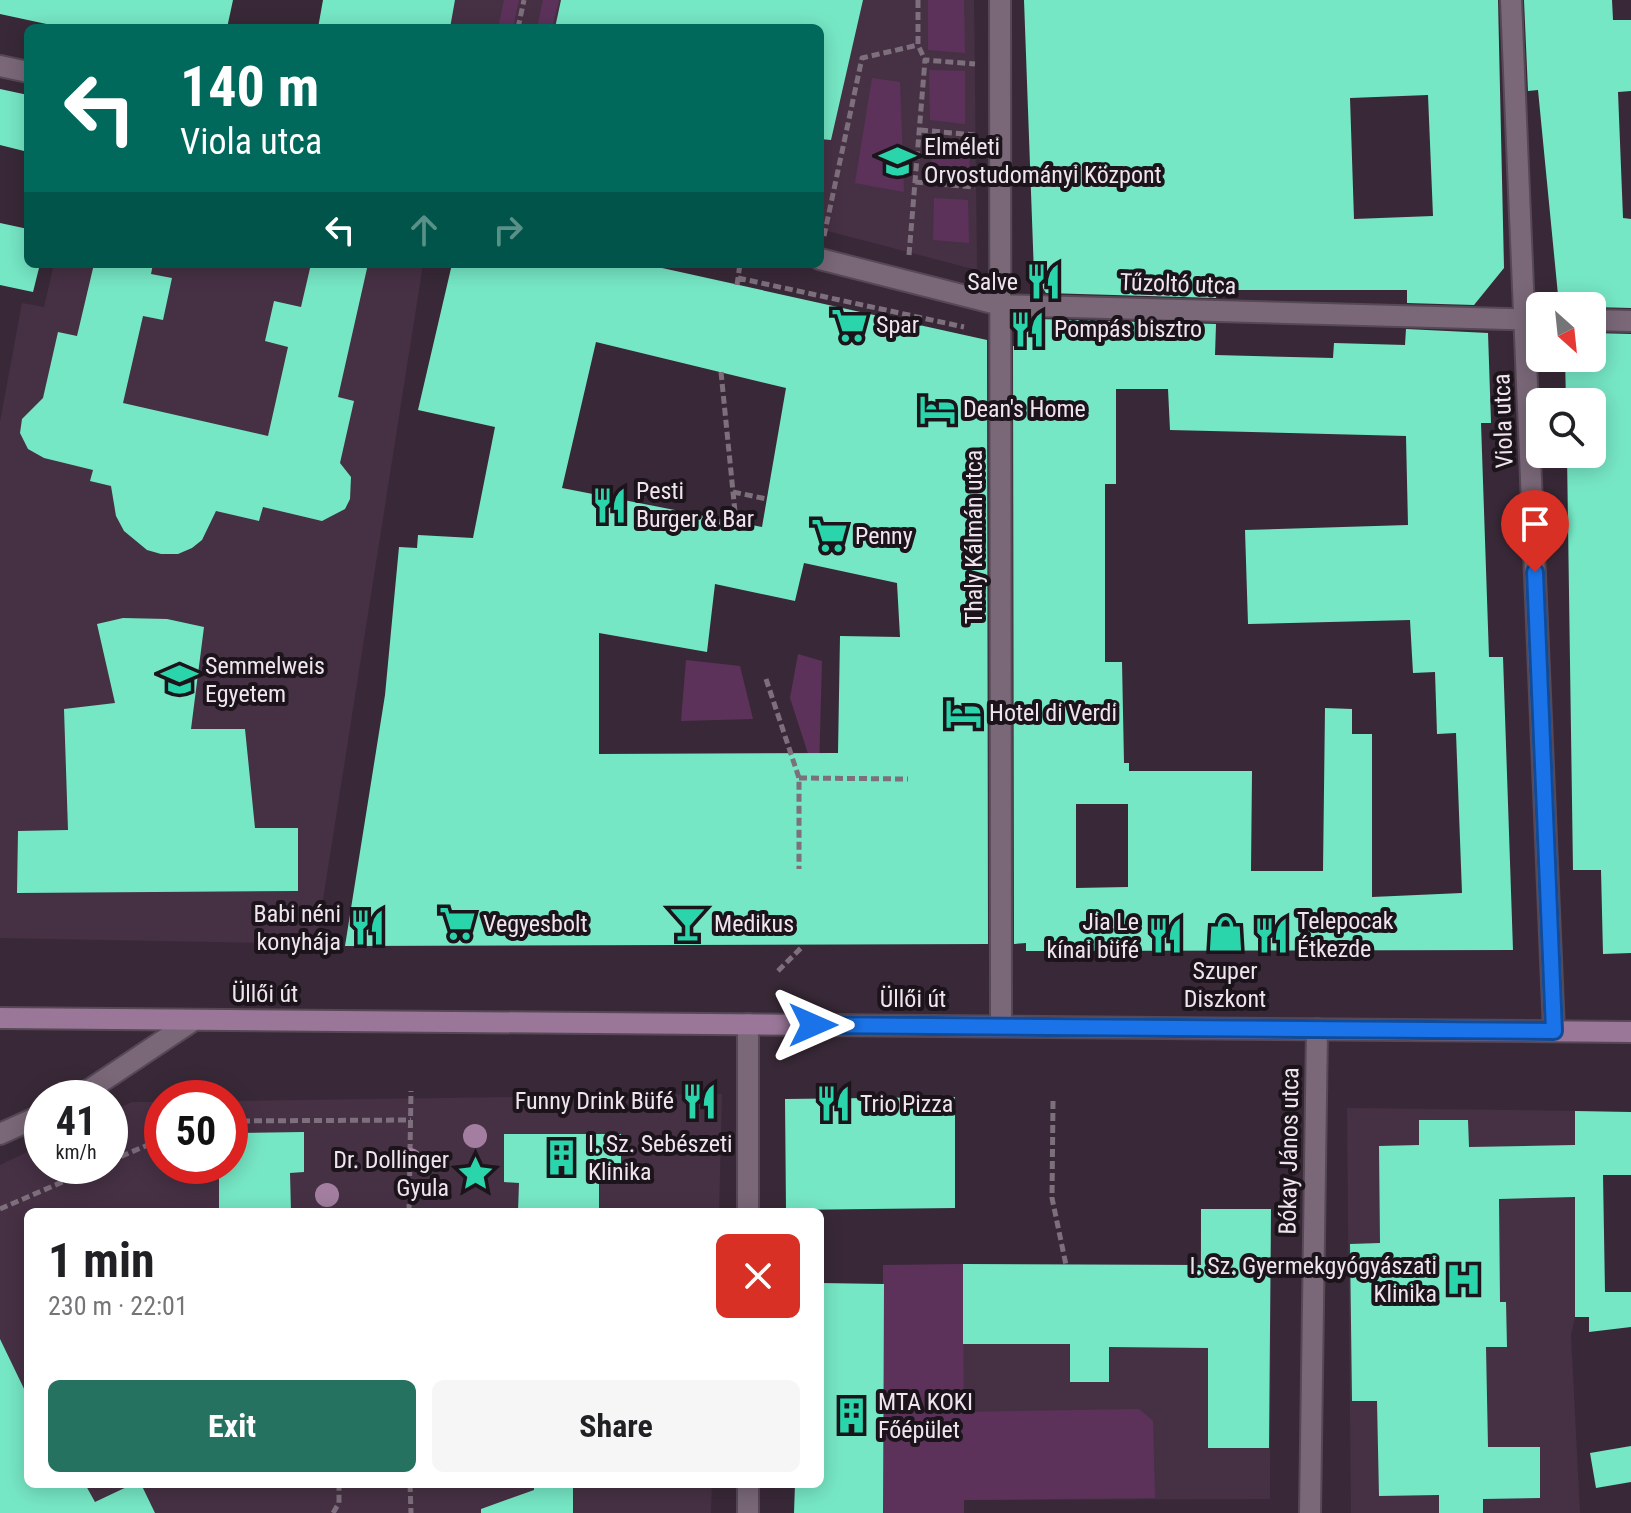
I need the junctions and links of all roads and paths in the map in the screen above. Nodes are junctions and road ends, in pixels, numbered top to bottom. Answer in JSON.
{"nodes":[{"id":1,"x":524,"y":0,"type":"edge"},
{"id":2,"x":918,"y":0,"type":"edge"},
{"id":3,"x":1000,"y":0,"type":"edge"},
{"id":4,"x":1511,"y":0,"type":"edge"},
{"id":5,"x":519,"y":24,"type":"edge"},
{"id":6,"x":918,"y":45,"type":"junction"},
{"id":7,"x":925,"y":60,"type":"junction"},
{"id":8,"x":0,"y":66,"type":"edge"},
{"id":9,"x":1000,"y":66,"type":"junction"},
{"id":10,"x":24,"y":71,"type":"edge"},
{"id":11,"x":920,"y":130,"type":"junction"},
{"id":12,"x":1000,"y":136,"type":"junction"},
{"id":13,"x":915,"y":182,"type":"junction"},
{"id":14,"x":1000,"y":189,"type":"junction"},
{"id":15,"x":824,"y":240,"type":"edge"},
{"id":16,"x":910,"y":242,"type":"dead end"},
{"id":17,"x":824,"y":260,"type":"edge"},
{"id":18,"x":740,"y":268,"type":"edge"},
{"id":19,"x":1531,"y":292,"type":"edge"},
{"id":20,"x":1001,"y":305,"type":"junction"},
{"id":21,"x":1526,"y":320,"type":"edge"},
{"id":22,"x":1606,"y":320,"type":"edge"},
{"id":23,"x":1631,"y":321,"type":"edge"},
{"id":24,"x":973,"y":329,"type":"dead end"},
{"id":25,"x":721,"y":372,"type":"dead end"},
{"id":26,"x":1535,"y":372,"type":"edge"},
{"id":27,"x":733,"y":492,"type":"junction"},
{"id":28,"x":767,"y":499,"type":"dead end"},
{"id":29,"x":736,"y":522,"type":"dead end"},
{"id":30,"x":766,"y":679,"type":"dead end"},
{"id":31,"x":799,"y":778,"type":"junction"},
{"id":32,"x":908,"y":779,"type":"dead end"},
{"id":33,"x":799,"y":869,"type":"dead end"},
{"id":34,"x":802,"y":947,"type":"dead end"},
{"id":35,"x":778,"y":971,"type":"dead end"},
{"id":36,"x":0,"y":1018,"type":"edge"},
{"id":37,"x":194,"y":1020,"type":"junction"},
{"id":38,"x":748,"y":1024,"type":"junction"},
{"id":39,"x":1001,"y":1026,"type":"junction"},
{"id":40,"x":1317,"y":1029,"type":"junction"},
{"id":41,"x":1554,"y":1031,"type":"junction"},
{"id":42,"x":1631,"y":1032,"type":"edge"},
{"id":43,"x":104,"y":1080,"type":"edge"},
{"id":44,"x":411,"y":1091,"type":"dead end"},
{"id":45,"x":1053,"y":1101,"type":"dead end"},
{"id":46,"x":411,"y":1120,"type":"junction"},
{"id":47,"x":248,"y":1121,"type":"edge"},
{"id":48,"x":24,"y":1123,"type":"edge"},
{"id":49,"x":0,"y":1134,"type":"edge"},
{"id":50,"x":58,"y":1184,"type":"edge"},
{"id":51,"x":409,"y":1208,"type":"edge"},
{"id":52,"x":748,"y":1208,"type":"edge"},
{"id":53,"x":0,"y":1209,"type":"edge"},
{"id":54,"x":1066,"y":1265,"type":"dead end"},
{"id":55,"x":339,"y":1488,"type":"edge"},
{"id":56,"x":410,"y":1488,"type":"edge"},
{"id":57,"x":748,"y":1488,"type":"edge"},
{"id":58,"x":333,"y":1513,"type":"edge"},
{"id":59,"x":411,"y":1513,"type":"edge"},
{"id":60,"x":748,"y":1513,"type":"edge"},
{"id":61,"x":1310,"y":1513,"type":"edge"}],
"edges":[{"from":1,"to":5,"type":"path"},
{"from":2,"to":6,"type":"path"},
{"from":3,"to":9,"type":"street","name":"Thaly Kálmán utca"},
{"from":4,"to":19,"type":"street","name":"Viola utca"},
{"from":6,"to":7,"type":"path"},
{"from":6,"to":15,"type":"path"},
{"from":7,"to":9,"type":"path"},
{"from":7,"to":11,"type":"path"},
{"from":8,"to":10,"type":"street"},
{"from":9,"to":12,"type":"street","name":"Thaly Kálmán utca"},
{"from":11,"to":12,"type":"path"},
{"from":11,"to":13,"type":"path"},
{"from":12,"to":14,"type":"street","name":"Thaly Kálmán utca"},
{"from":13,"to":14,"type":"path"},
{"from":13,"to":16,"type":"path"},
{"from":14,"to":20,"type":"street","name":"Thaly Kálmán utca"},
{"from":17,"to":20,"type":"street","name":"Tűzoltó utca"},
{"from":18,"to":24,"type":"path"},
{"from":20,"to":21,"type":"street","name":"Tűzoltó utca"},
{"from":20,"to":39,"type":"street","name":"Thaly Kálmán utca"},
{"from":22,"to":23,"type":"street"},
{"from":25,"to":27,"type":"path"},
{"from":26,"to":41,"type":"street","name":"Viola utca"},
{"from":27,"to":28,"type":"path"},
{"from":27,"to":29,"type":"path"},
{"from":30,"to":31,"type":"path"},
{"from":31,"to":32,"type":"path"},
{"from":31,"to":33,"type":"path"},
{"from":34,"to":35,"type":"path"},
{"from":36,"to":37,"type":"main road","name":"Üllői út"},
{"from":37,"to":38,"type":"main road","name":"Üllői út"},
{"from":37,"to":43,"type":"street"},
{"from":38,"to":39,"type":"main road","name":"Üllői út"},
{"from":38,"to":52,"type":"street"},
{"from":39,"to":40,"type":"main road","name":"Üllői út"},
{"from":40,"to":41,"type":"main road","name":"Üllői út"},
{"from":40,"to":61,"type":"street","name":"Bókay János utca"},
{"from":41,"to":42,"type":"main road","name":"Üllői út"},
{"from":44,"to":46,"type":"path"},
{"from":45,"to":54,"type":"path"},
{"from":46,"to":47,"type":"path"},
{"from":46,"to":51,"type":"path"},
{"from":48,"to":49,"type":"street"},
{"from":50,"to":53,"type":"path"},
{"from":55,"to":58,"type":"path"},
{"from":56,"to":59,"type":"path"},
{"from":57,"to":60,"type":"street"}]}
